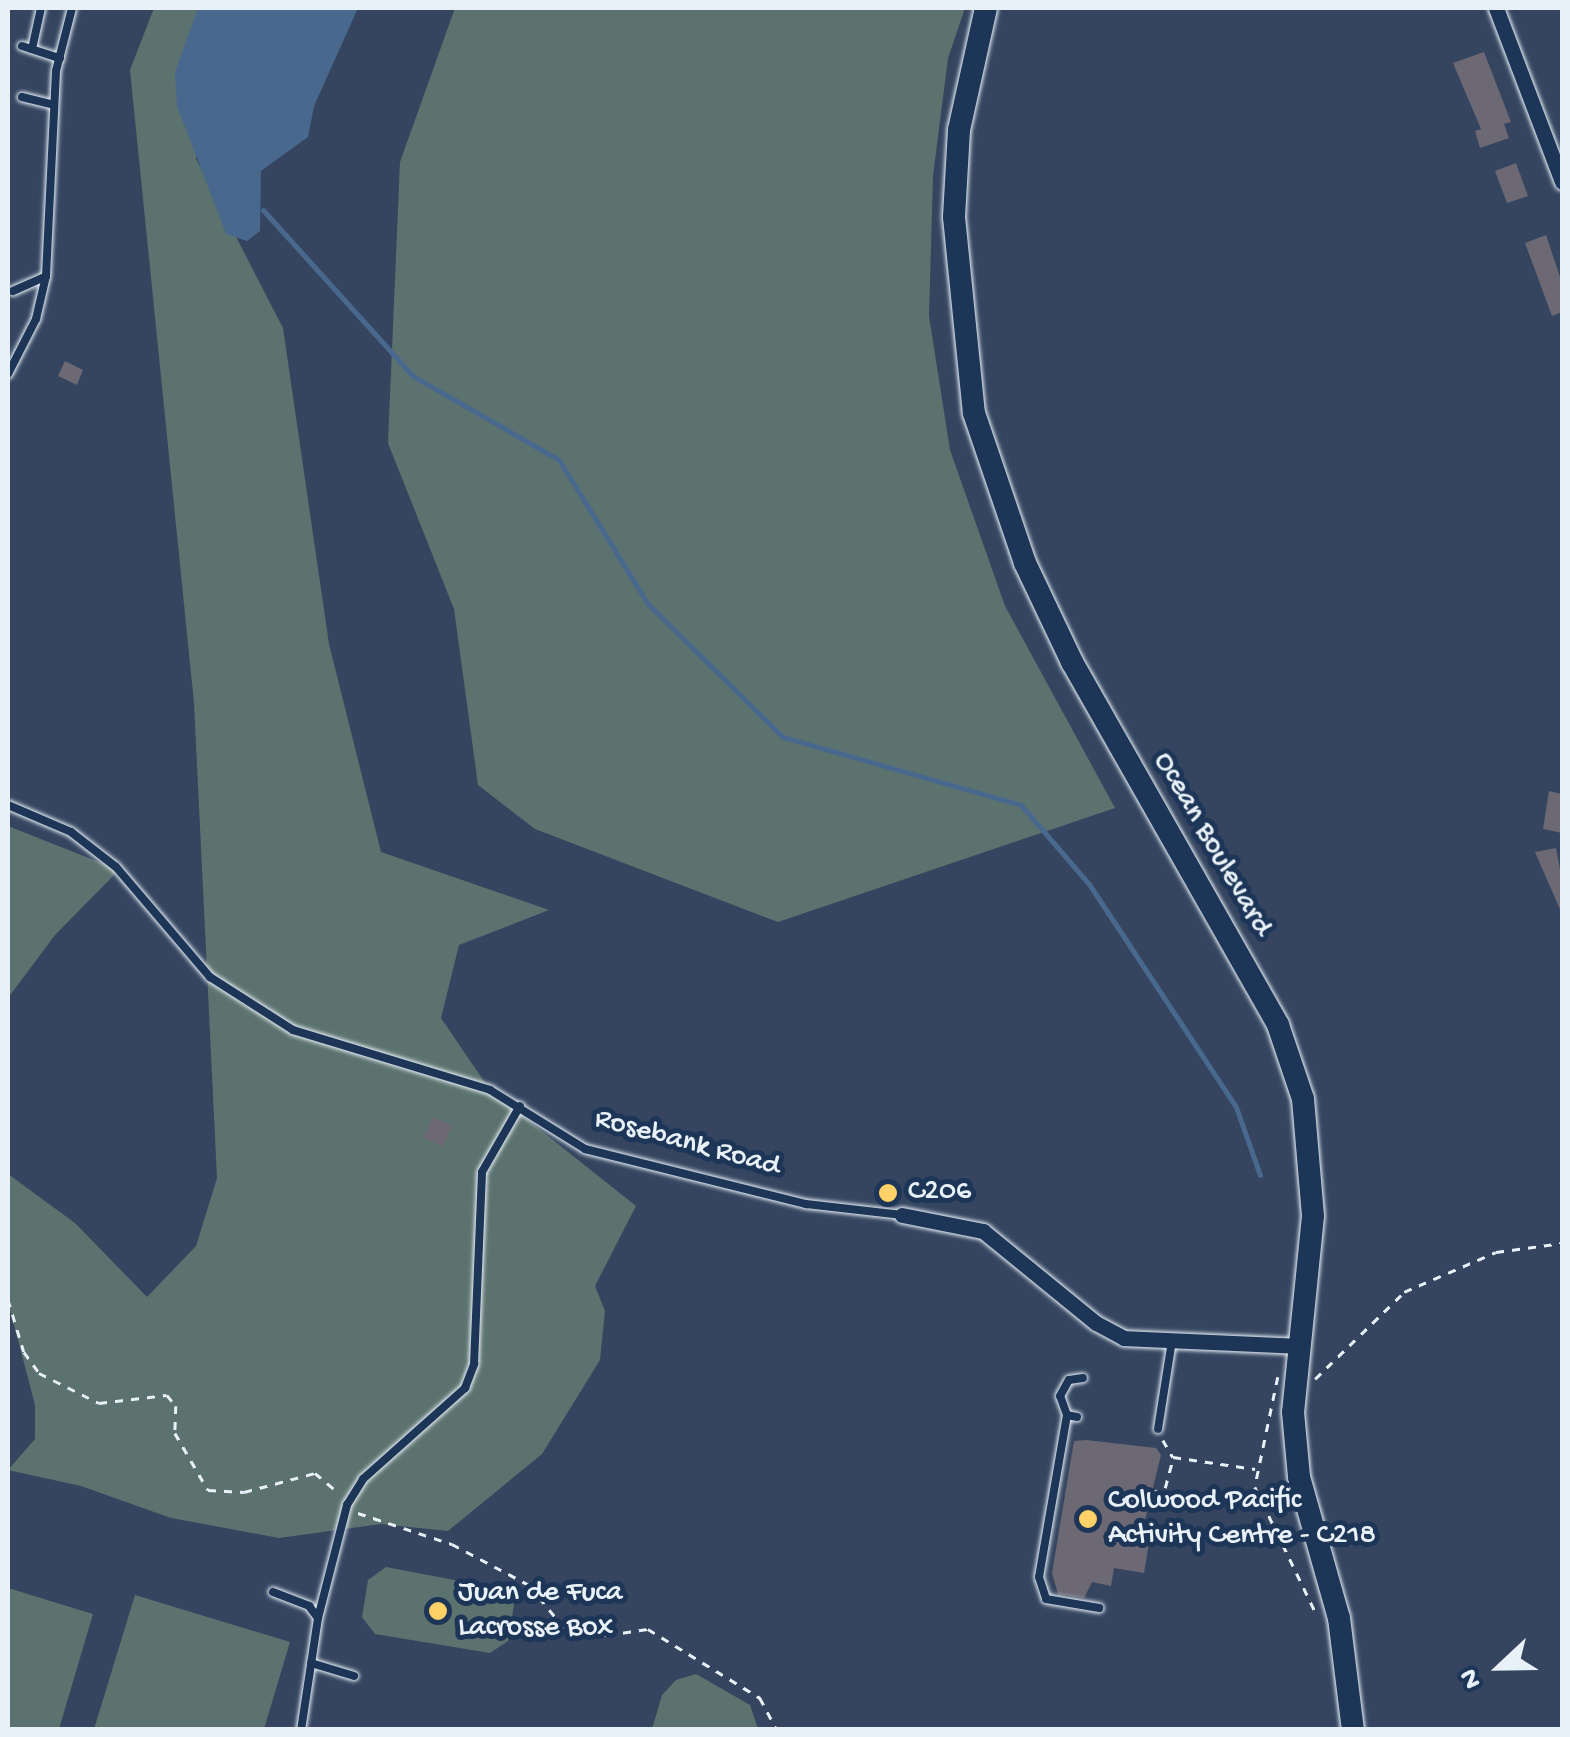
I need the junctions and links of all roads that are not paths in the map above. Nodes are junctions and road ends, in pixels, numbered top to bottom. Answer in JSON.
{"nodes":[{"id":1,"x":42,"y":8,"type":"edge"},
{"id":2,"x":72,"y":8,"type":"edge"},
{"id":3,"x":986,"y":8,"type":"edge"},
{"id":4,"x":1496,"y":8,"type":"edge"},
{"id":5,"x":22,"y":46,"type":"dead end"},
{"id":6,"x":32,"y":49,"type":"junction"},
{"id":7,"x":60,"y":58,"type":"junction"},
{"id":8,"x":22,"y":97,"type":"dead end"},
{"id":9,"x":54,"y":105,"type":"junction"},
{"id":10,"x":1562,"y":182,"type":"edge"},
{"id":11,"x":46,"y":276,"type":"junction"},
{"id":12,"x":13,"y":291,"type":"dead end"},
{"id":13,"x":8,"y":374,"type":"edge"},
{"id":14,"x":8,"y":806,"type":"edge"},
{"id":15,"x":520,"y":1106,"type":"junction"},
{"id":16,"x":902,"y":1215,"type":"joint"},
{"id":17,"x":1172,"y":1341,"type":"junction"},
{"id":18,"x":1299,"y":1346,"type":"junction"},
{"id":19,"x":1083,"y":1378,"type":"dead end"},
{"id":20,"x":1158,"y":1429,"type":"road end"},
{"id":21,"x":272,"y":1592,"type":"dead end"},
{"id":22,"x":1099,"y":1608,"type":"dead end"},
{"id":23,"x":318,"y":1618,"type":"junction"},
{"id":24,"x":311,"y":1663,"type":"junction"},
{"id":25,"x":354,"y":1676,"type":"dead end"},
{"id":26,"x":301,"y":1730,"type":"edge"},
{"id":27,"x":1353,"y":1730,"type":"edge"}],
"edges":[{"from":1,"to":6,"type":"lane"},
{"from":2,"to":7,"type":"lane"},
{"from":3,"to":18,"type":"street","name":"Ocean Boulevard"},
{"from":4,"to":10,"type":"street"},
{"from":5,"to":6,"type":"lane"},
{"from":6,"to":7,"type":"lane"},
{"from":7,"to":9,"type":"lane"},
{"from":8,"to":9,"type":"lane"},
{"from":9,"to":11,"type":"lane"},
{"from":11,"to":12,"type":"lane"},
{"from":11,"to":13,"type":"lane"},
{"from":14,"to":15,"type":"lane","name":"Rosebank Road"},
{"from":15,"to":16,"type":"lane","name":"Rosebank Road"},
{"from":15,"to":23,"type":"lane"},
{"from":16,"to":17,"type":"street","name":"Rosebank Road"},
{"from":17,"to":18,"type":"street","name":"Rosebank Road"},
{"from":17,"to":20,"type":"lane"},
{"from":18,"to":27,"type":"street","name":"Ocean Boulevard"},
{"from":19,"to":22,"type":"lane"},
{"from":21,"to":23,"type":"lane"},
{"from":23,"to":24,"type":"lane"},
{"from":24,"to":25,"type":"lane"},
{"from":24,"to":26,"type":"lane"}]}
